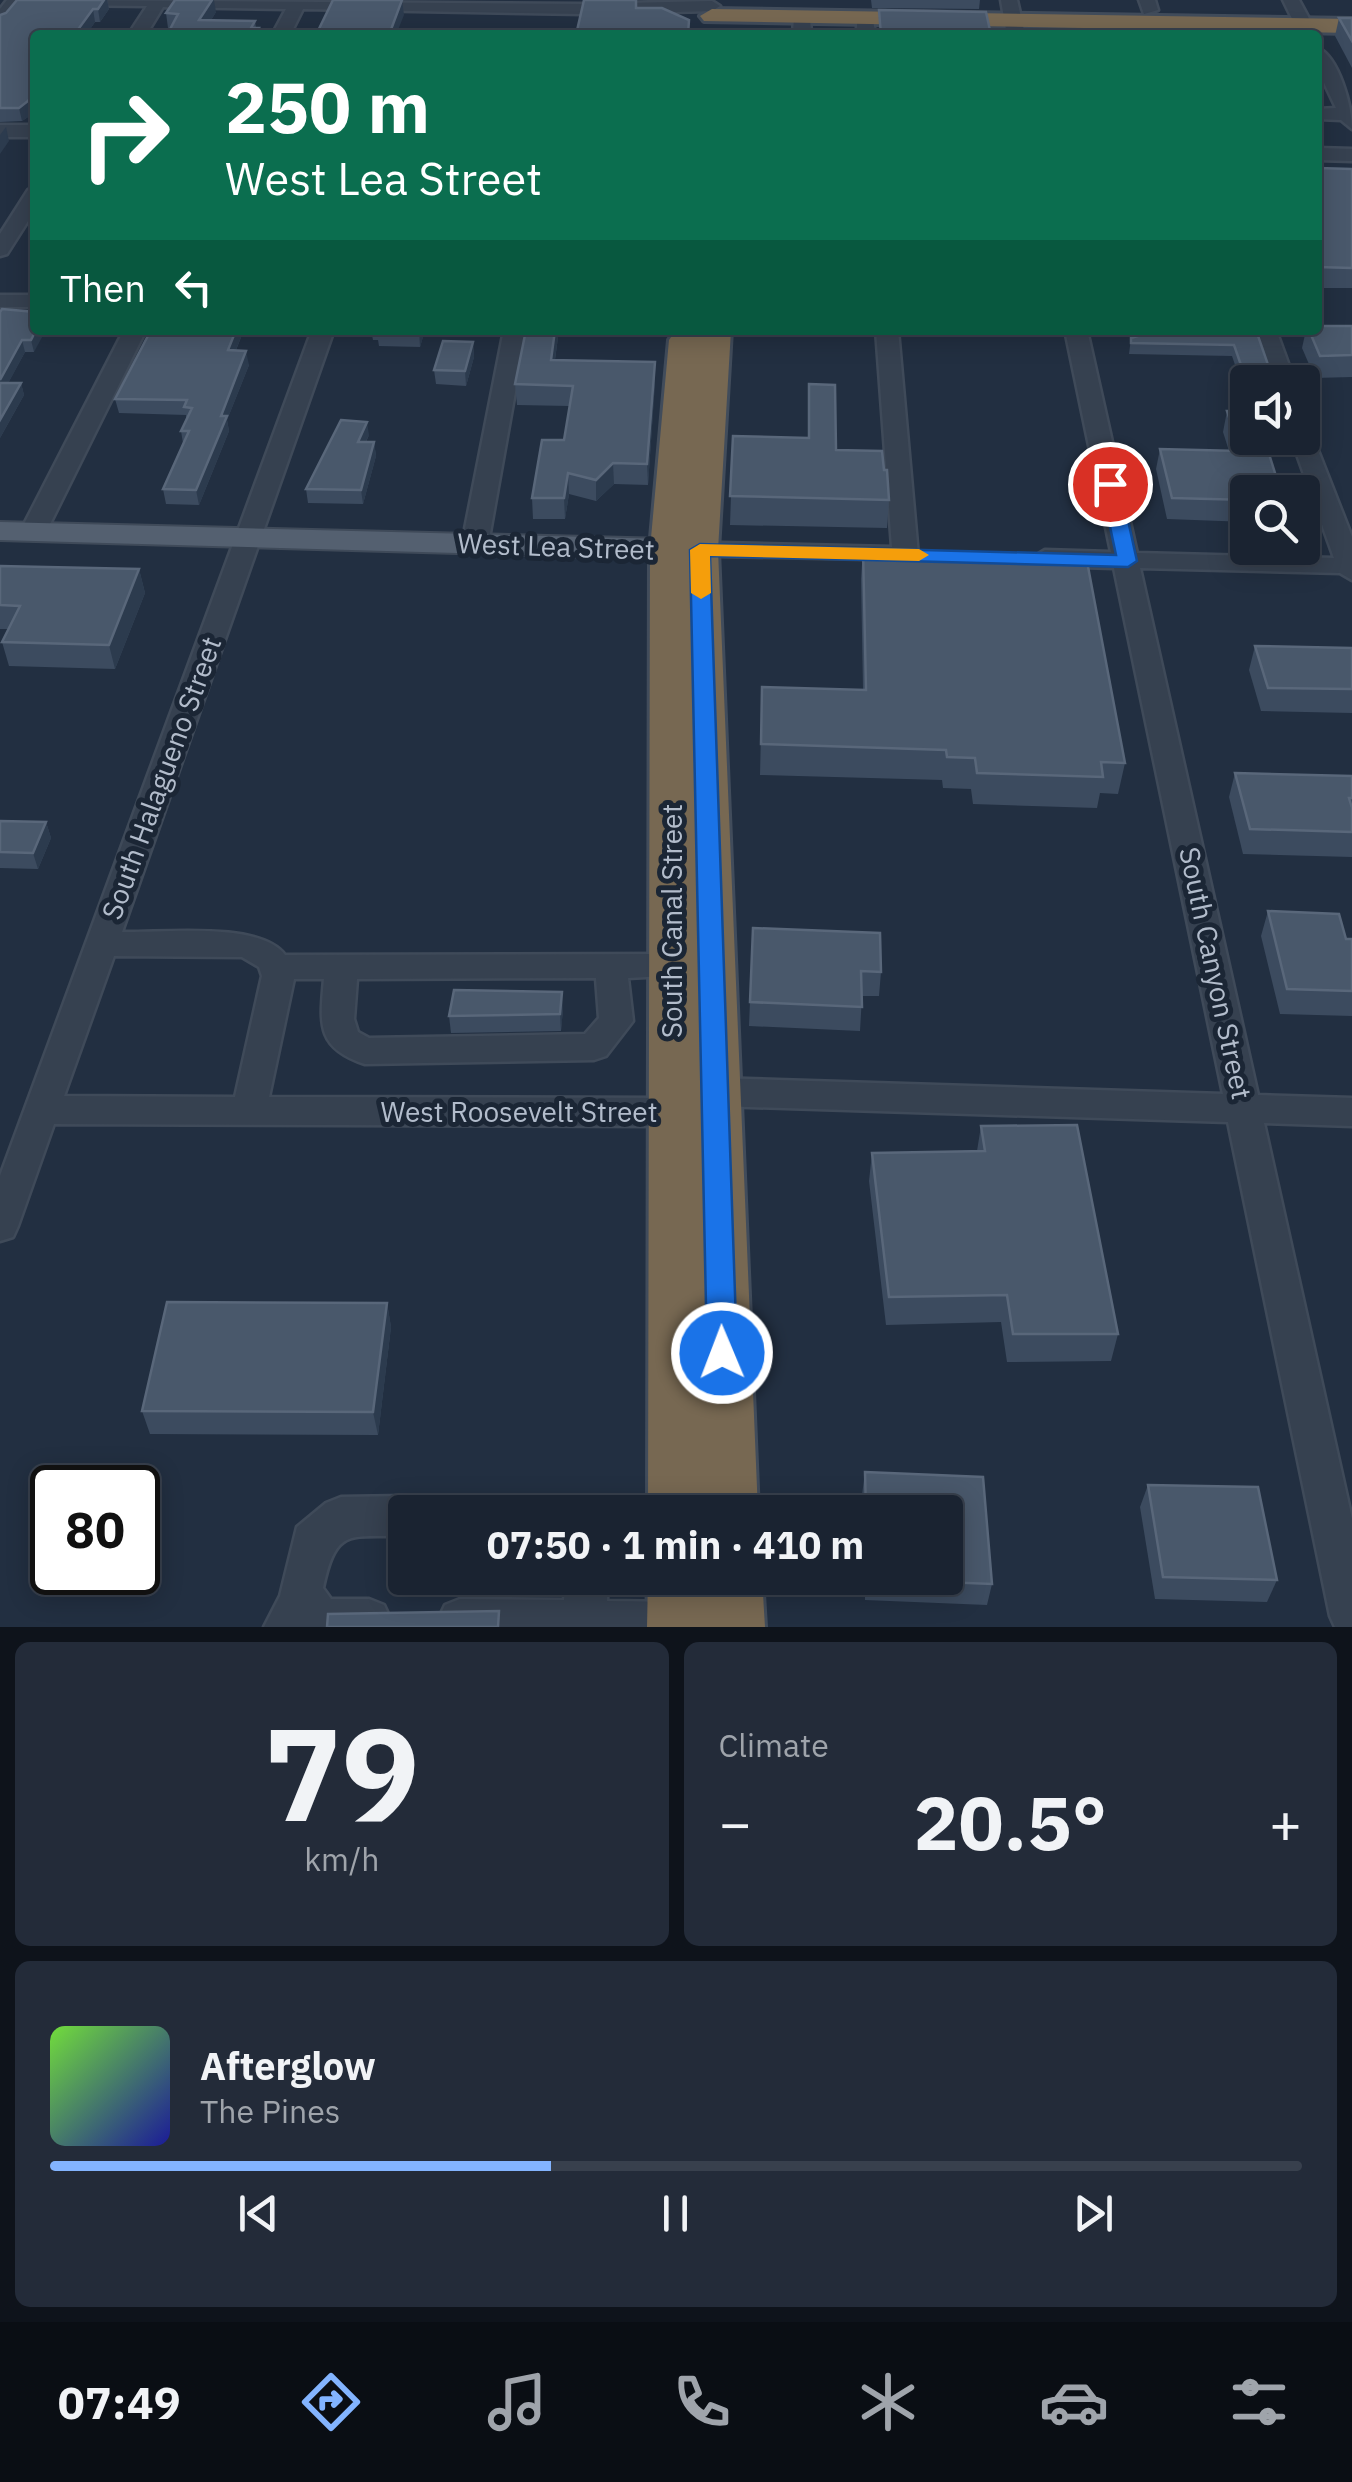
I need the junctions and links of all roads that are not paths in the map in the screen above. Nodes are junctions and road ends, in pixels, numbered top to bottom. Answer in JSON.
{"nodes":[{"id":1,"x":15,"y":0,"type":"edge"},
{"id":2,"x":61,"y":0,"type":"edge"},
{"id":3,"x":159,"y":1,"type":"edge"},
{"id":4,"x":298,"y":2,"type":"edge"},
{"id":5,"x":657,"y":3,"type":"edge"},
{"id":6,"x":442,"y":9,"type":"edge"},
{"id":7,"x":582,"y":10,"type":"edge"},
{"id":8,"x":1352,"y":13,"type":"edge"},
{"id":9,"x":723,"y":14,"type":"edge"},
{"id":10,"x":865,"y":14,"type":"edge"},
{"id":11,"x":1012,"y":16,"type":"edge"},
{"id":12,"x":1153,"y":17,"type":"edge"},
{"id":13,"x":1300,"y":18,"type":"edge"},
{"id":14,"x":0,"y":20,"type":"edge"},
{"id":15,"x":802,"y":26,"type":"edge"},
{"id":16,"x":1352,"y":26,"type":"edge"},
{"id":17,"x":1220,"y":29,"type":"edge"},
{"id":18,"x":140,"y":30,"type":"edge"},
{"id":19,"x":284,"y":30,"type":"edge"},
{"id":20,"x":1322,"y":61,"type":"edge"},
{"id":21,"x":1322,"y":115,"type":"edge"},
{"id":22,"x":1350,"y":119,"type":"edge"},
{"id":23,"x":0,"y":131,"type":"edge"},
{"id":24,"x":30,"y":131,"type":"edge"},
{"id":25,"x":1322,"y":154,"type":"edge"},
{"id":26,"x":1352,"y":155,"type":"edge"},
{"id":27,"x":30,"y":202,"type":"edge"},
{"id":28,"x":0,"y":250,"type":"edge"},
{"id":29,"x":0,"y":301,"type":"edge"},
{"id":30,"x":30,"y":302,"type":"edge"},
{"id":31,"x":132,"y":335,"type":"edge"},
{"id":32,"x":320,"y":335,"type":"edge"},
{"id":33,"x":514,"y":335,"type":"edge"},
{"id":34,"x":686,"y":335,"type":"edge"},
{"id":35,"x":713,"y":335,"type":"edge"},
{"id":36,"x":888,"y":335,"type":"edge"},
{"id":37,"x":1077,"y":335,"type":"edge"},
{"id":38,"x":1266,"y":335,"type":"edge"},
{"id":39,"x":1277,"y":365,"type":"edge"},
{"id":40,"x":1309,"y":455,"type":"edge"},
{"id":41,"x":0,"y":531,"type":"edge"},
{"id":42,"x":33,"y":532,"type":"junction"},
{"id":43,"x":248,"y":538,"type":"junction"},
{"id":44,"x":476,"y":544,"type":"junction"},
{"id":45,"x":684,"y":550,"type":"junction"},
{"id":46,"x":1016,"y":558,"type":"edge"},
{"id":47,"x":1128,"y":561,"type":"junction"},
{"id":48,"x":1351,"y":568,"type":"edge"},
{"id":49,"x":102,"y":944,"type":"junction"},
{"id":50,"x":276,"y":966,"type":"junction"},
{"id":51,"x":342,"y":966,"type":"junction"},
{"id":52,"x":611,"y":966,"type":"junction"},
{"id":53,"x":671,"y":966,"type":"junction"},
{"id":54,"x":716,"y":1092,"type":"junction"},
{"id":55,"x":1244,"y":1108,"type":"junction"},
{"id":56,"x":41,"y":1110,"type":"junction"},
{"id":57,"x":249,"y":1110,"type":"junction"},
{"id":58,"x":672,"y":1112,"type":"junction"},
{"id":59,"x":1352,"y":1112,"type":"edge"},
{"id":60,"x":0,"y":1226,"type":"edge"},
{"id":61,"x":677,"y":1495,"type":"edge"},
{"id":62,"x":728,"y":1495,"type":"edge"},
{"id":63,"x":388,"y":1516,"type":"edge"},
{"id":64,"x":713,"y":1595,"type":"edge"},
{"id":65,"x":585,"y":1608,"type":"edge"},
{"id":66,"x":294,"y":1611,"type":"edge"},
{"id":67,"x":692,"y":1614,"type":"edge"},
{"id":68,"x":1352,"y":1616,"type":"edge"}],
"edges":[{"from":1,"to":14,"type":"street"},
{"from":2,"to":3,"type":"street"},
{"from":3,"to":4,"type":"street"},
{"from":3,"to":18,"type":"street"},
{"from":4,"to":6,"type":"street"},
{"from":4,"to":19,"type":"street"},
{"from":5,"to":7,"type":"street"},
{"from":5,"to":9,"type":"street"},
{"from":6,"to":7,"type":"street"},
{"from":7,"to":9,"type":"street"},
{"from":8,"to":13,"type":"highway"},
{"from":9,"to":10,"type":"highway"},
{"from":9,"to":15,"type":"highway"},
{"from":10,"to":11,"type":"highway"},
{"from":10,"to":15,"type":"highway"},
{"from":11,"to":12,"type":"highway"},
{"from":12,"to":13,"type":"highway"},
{"from":12,"to":17,"type":"highway"},
{"from":13,"to":16,"type":"highway"},
{"from":13,"to":17,"type":"highway"},
{"from":20,"to":22,"type":"street"},
{"from":21,"to":22,"type":"street"},
{"from":23,"to":24,"type":"street"},
{"from":25,"to":26,"type":"street"},
{"from":27,"to":28,"type":"street"},
{"from":29,"to":30,"type":"street"},
{"from":31,"to":42,"type":"street"},
{"from":32,"to":43,"type":"street","name":"South Halagueno Street"},
{"from":33,"to":44,"type":"street"},
{"from":34,"to":45,"type":"highway","name":"South Canal Street"},
{"from":35,"to":45,"type":"highway","name":"South Canal Street"},
{"from":36,"to":45,"type":"street","name":"West Lea Street"},
{"from":37,"to":47,"type":"street","name":"South Canyon Street"},
{"from":38,"to":39,"type":"street"},
{"from":40,"to":48,"type":"street"},
{"from":41,"to":42,"type":"main road","name":"West Lea Street"},
{"from":42,"to":43,"type":"main road","name":"West Lea Street"},
{"from":43,"to":44,"type":"main road","name":"West Lea Street"},
{"from":43,"to":49,"type":"street","name":"South Halagueno Street"},
{"from":44,"to":45,"type":"main road","name":"West Lea Street"},
{"from":45,"to":53,"type":"highway","name":"South Canal Street"},
{"from":45,"to":54,"type":"highway","name":"South Canal Street"},
{"from":46,"to":47,"type":"street"},
{"from":47,"to":48,"type":"street"},
{"from":47,"to":55,"type":"street","name":"South Canyon Street"},
{"from":49,"to":50,"type":"street"},
{"from":49,"to":56,"type":"street","name":"South Halagueno Street"},
{"from":50,"to":51,"type":"street"},
{"from":50,"to":57,"type":"street"},
{"from":51,"to":52,"type":"street"},
{"from":51,"to":52,"type":"street"},
{"from":52,"to":53,"type":"street"},
{"from":53,"to":58,"type":"highway","name":"South Canal Street"},
{"from":54,"to":55,"type":"street","name":"West Roosevelt Street"},
{"from":54,"to":58,"type":"street","name":"West Roosevelt Street"},
{"from":54,"to":62,"type":"highway","name":"South Canal Street"},
{"from":55,"to":59,"type":"street","name":"West Roosevelt Street"},
{"from":55,"to":68,"type":"street","name":"South Canyon Street"},
{"from":56,"to":57,"type":"street","name":"West Roosevelt Street"},
{"from":56,"to":60,"type":"street","name":"South Halagueno Street"},
{"from":57,"to":58,"type":"street","name":"West Roosevelt Street"},
{"from":58,"to":61,"type":"highway","name":"South Canal Street"},
{"from":63,"to":66,"type":"street"},
{"from":64,"to":67,"type":"highway"},
{"from":65,"to":66,"type":"street"},
{"from":65,"to":67,"type":"street"}]}
